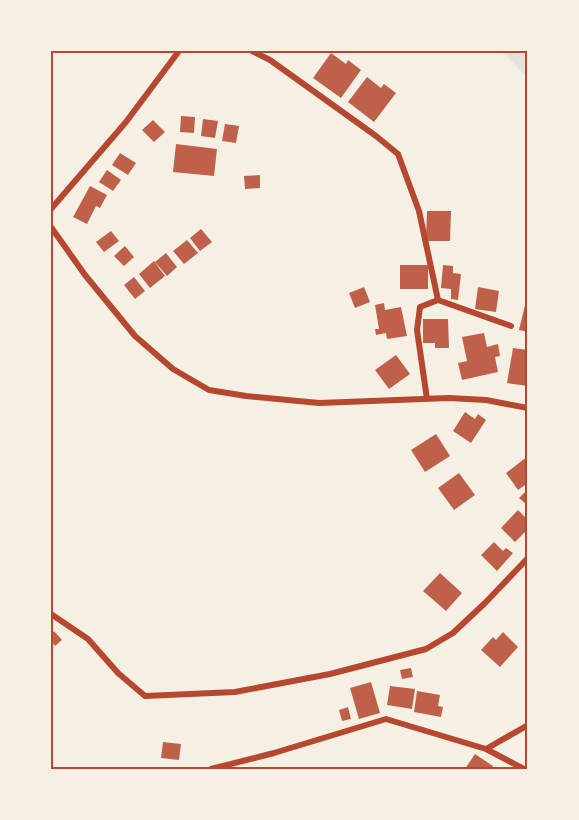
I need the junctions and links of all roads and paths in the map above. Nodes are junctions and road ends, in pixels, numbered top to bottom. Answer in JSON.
{"nodes":[{"id":1,"x":179,"y":51,"type":"edge"},
{"id":2,"x":252,"y":51,"type":"edge"},
{"id":3,"x":51,"y":209,"type":"edge"},
{"id":4,"x":51,"y":227,"type":"edge"},
{"id":5,"x":438,"y":300,"type":"junction"},
{"id":6,"x":511,"y":326,"type":"dead end"},
{"id":7,"x":427,"y":399,"type":"junction"},
{"id":8,"x":528,"y":408,"type":"edge"},
{"id":9,"x":528,"y":558,"type":"edge"},
{"id":10,"x":51,"y":614,"type":"edge"},
{"id":11,"x":528,"y":725,"type":"edge"},
{"id":12,"x":486,"y":749,"type":"junction"},
{"id":13,"x":211,"y":769,"type":"edge"},
{"id":14,"x":524,"y":769,"type":"edge"}],
"edges":[{"from":1,"to":3,"type":"street"},
{"from":2,"to":5,"type":"street"},
{"from":4,"to":7,"type":"street"},
{"from":5,"to":6,"type":"street"},
{"from":5,"to":7,"type":"street"},
{"from":7,"to":8,"type":"street"},
{"from":9,"to":10,"type":"street"},
{"from":11,"to":12,"type":"street"},
{"from":12,"to":13,"type":"street"},
{"from":12,"to":14,"type":"street"}]}
